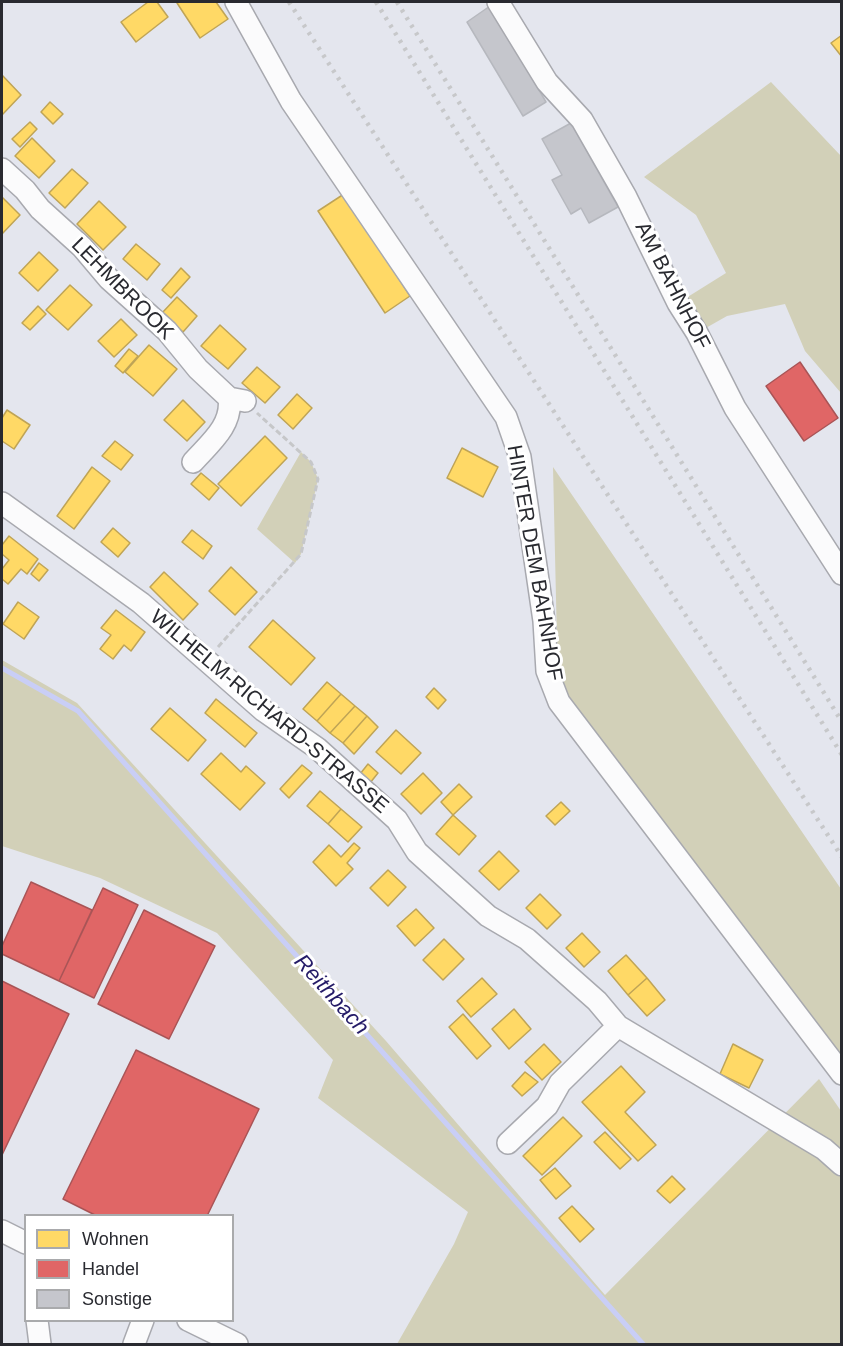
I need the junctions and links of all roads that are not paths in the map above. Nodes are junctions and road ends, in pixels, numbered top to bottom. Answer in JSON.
{"nodes":[{"id":1,"x":236,"y":2,"type":"edge"},
{"id":2,"x":498,"y":2,"type":"edge"},
{"id":3,"x":2,"y":169,"type":"edge"},
{"id":4,"x":193,"y":462,"type":"dead end"},
{"id":5,"x":2,"y":503,"type":"edge"},
{"id":6,"x":842,"y":574,"type":"edge"},
{"id":7,"x":618,"y":1026,"type":"junction"},
{"id":8,"x":842,"y":1074,"type":"edge"},
{"id":9,"x":508,"y":1143,"type":"dead end"},
{"id":10,"x":841,"y":1162,"type":"edge"},
{"id":11,"x":2,"y":1231,"type":"edge"},
{"id":12,"x":24,"y":1242,"type":"edge"},
{"id":13,"x":37,"y":1322,"type":"edge"},
{"id":14,"x":142,"y":1322,"type":"edge"},
{"id":15,"x":192,"y":1322,"type":"edge"},
{"id":16,"x":39,"y":1344,"type":"edge"},
{"id":17,"x":134,"y":1344,"type":"edge"},
{"id":18,"x":237,"y":1344,"type":"edge"}],
"edges":[{"from":1,"to":8,"type":"street","name":"HINTER DEM BAHNHOF"},
{"from":2,"to":6,"type":"street","name":"AM BAHNHOF"},
{"from":3,"to":4,"type":"street","name":"LEHMBROOK"},
{"from":5,"to":7,"type":"street","name":"WILHELM-RICHARD-STRASSE"},
{"from":7,"to":9,"type":"street"},
{"from":7,"to":10,"type":"street","name":"WILHELM-RICHARD-STRASSE"},
{"from":11,"to":12,"type":"street"},
{"from":13,"to":16,"type":"street"},
{"from":14,"to":17,"type":"street"},
{"from":15,"to":18,"type":"street"}]}
